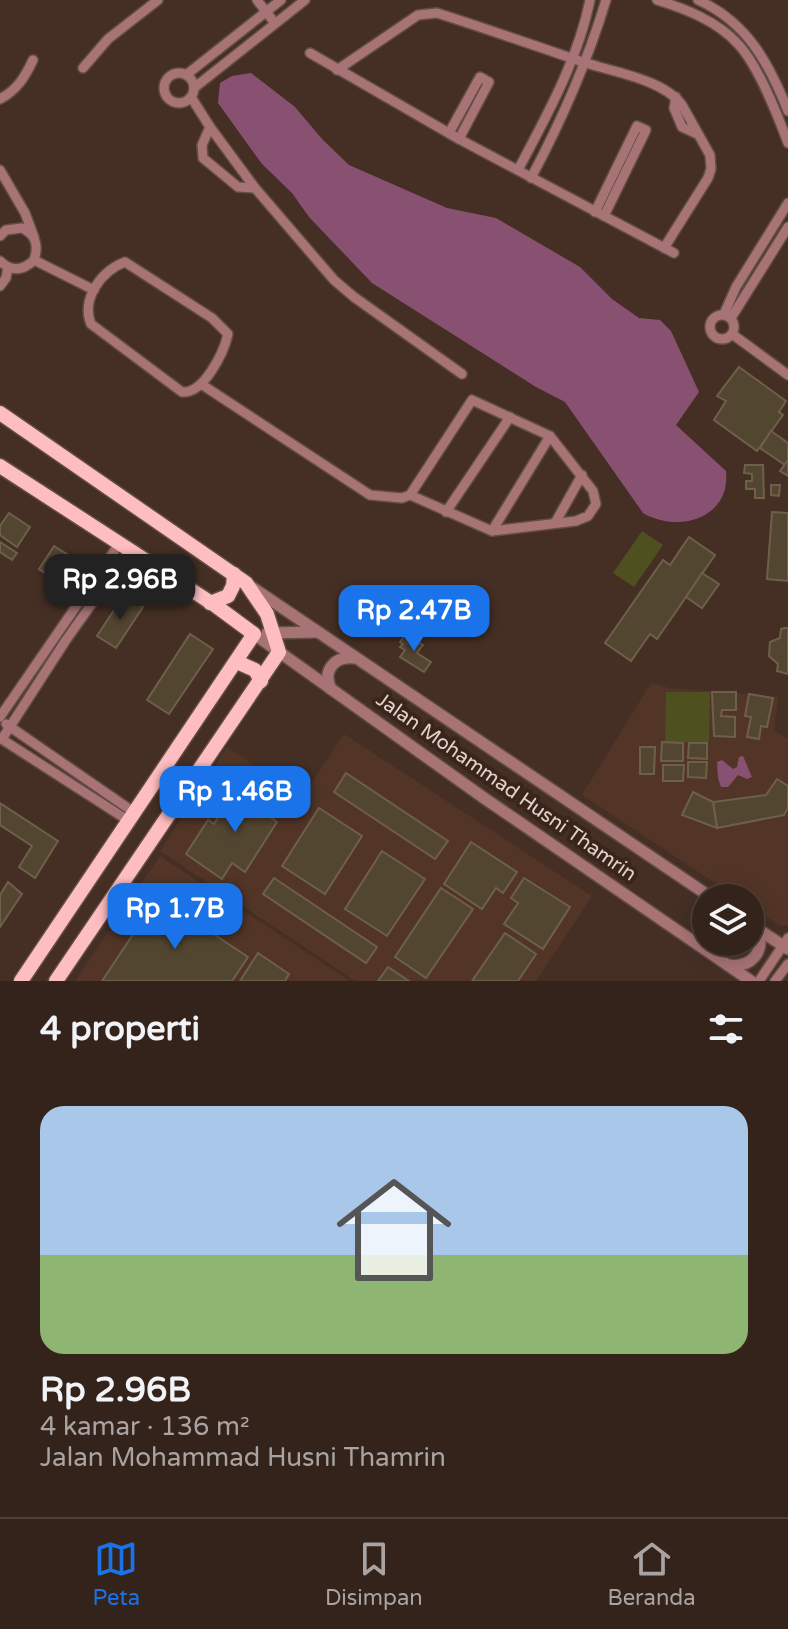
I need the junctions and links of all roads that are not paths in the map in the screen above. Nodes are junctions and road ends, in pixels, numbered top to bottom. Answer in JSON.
{"nodes":[{"id":1,"x":158,"y":0,"type":"edge"},
{"id":2,"x":257,"y":0,"type":"edge"},
{"id":3,"x":281,"y":0,"type":"edge"},
{"id":4,"x":305,"y":0,"type":"edge"},
{"id":5,"x":590,"y":0,"type":"edge"},
{"id":6,"x":606,"y":0,"type":"edge"},
{"id":7,"x":657,"y":0,"type":"edge"},
{"id":8,"x":698,"y":0,"type":"edge"},
{"id":9,"x":265,"y":11,"type":"junction"},
{"id":10,"x":274,"y":22,"type":"junction"},
{"id":11,"x":310,"y":53,"type":"dead end"},
{"id":12,"x":571,"y":58,"type":"junction"},
{"id":13,"x":33,"y":60,"type":"dead end"},
{"id":14,"x":587,"y":63,"type":"junction"},
{"id":15,"x":83,"y":68,"type":"dead end"},
{"id":16,"x":337,"y":70,"type":"junction"},
{"id":17,"x":186,"y":75,"type":"junction"},
{"id":18,"x":193,"y":92,"type":"junction"},
{"id":19,"x":0,"y":99,"type":"edge"},
{"id":20,"x":784,"y":105,"type":"edge"},
{"id":21,"x":210,"y":127,"type":"junction"},
{"id":22,"x":454,"y":136,"type":"junction"},
{"id":23,"x":788,"y":143,"type":"edge"},
{"id":24,"x":0,"y":170,"type":"edge"},
{"id":25,"x":518,"y":170,"type":"junction"},
{"id":26,"x":531,"y":178,"type":"junction"},
{"id":27,"x":255,"y":188,"type":"junction"},
{"id":28,"x":788,"y":203,"type":"edge"},
{"id":29,"x":599,"y":214,"type":"junction"},
{"id":30,"x":788,"y":227,"type":"edge"},
{"id":31,"x":2,"y":231,"type":"edge"},
{"id":32,"x":34,"y":237,"type":"junction"},
{"id":33,"x":34,"y":260,"type":"junction"},
{"id":34,"x":4,"y":264,"type":"edge"},
{"id":35,"x":0,"y":286,"type":"edge"},
{"id":36,"x":94,"y":290,"type":"junction"},
{"id":37,"x":728,"y":316,"type":"junction"},
{"id":38,"x":732,"y":334,"type":"junction"},
{"id":39,"x":462,"y":374,"type":"dead end"},
{"id":40,"x":788,"y":375,"type":"edge"},
{"id":41,"x":201,"y":384,"type":"junction"},
{"id":42,"x":0,"y":413,"type":"edge"},
{"id":43,"x":510,"y":417,"type":"junction"},
{"id":44,"x":550,"y":436,"type":"junction"},
{"id":45,"x":0,"y":466,"type":"edge"},
{"id":46,"x":582,"y":475,"type":"junction"},
{"id":47,"x":410,"y":495,"type":"junction"},
{"id":48,"x":446,"y":512,"type":"junction"},
{"id":49,"x":555,"y":523,"type":"junction"},
{"id":50,"x":492,"y":531,"type":"junction"},
{"id":51,"x":124,"y":547,"type":"junction"},
{"id":52,"x":240,"y":579,"type":"junction"},
{"id":53,"x":210,"y":603,"type":"junction"},
{"id":54,"x":274,"y":632,"type":"junction"},
{"id":55,"x":319,"y":632,"type":"junction"},
{"id":56,"x":254,"y":634,"type":"junction"},
{"id":57,"x":279,"y":652,"type":"junction"},
{"id":58,"x":360,"y":661,"type":"junction"},
{"id":59,"x":237,"y":662,"type":"junction"},
{"id":60,"x":33,"y":668,"type":"junction"},
{"id":61,"x":44,"y":674,"type":"junction"},
{"id":62,"x":261,"y":681,"type":"junction"},
{"id":63,"x":331,"y":690,"type":"junction"},
{"id":64,"x":0,"y":718,"type":"edge"},
{"id":65,"x":11,"y":727,"type":"junction"},
{"id":66,"x":1,"y":738,"type":"edge"},
{"id":67,"x":132,"y":817,"type":"junction"},
{"id":68,"x":692,"y":885,"type":"edge"},
{"id":69,"x":764,"y":932,"type":"edge"},
{"id":70,"x":786,"y":944,"type":"edge"},
{"id":71,"x":756,"y":956,"type":"edge"},
{"id":72,"x":788,"y":964,"type":"edge"},
{"id":73,"x":727,"y":965,"type":"junction"},
{"id":74,"x":21,"y":981,"type":"edge"},
{"id":75,"x":56,"y":981,"type":"edge"},
{"id":76,"x":751,"y":981,"type":"edge"},
{"id":77,"x":759,"y":981,"type":"edge"},
{"id":78,"x":775,"y":981,"type":"edge"}],
"edges":[{"from":1,"to":15,"type":"street"},
{"from":2,"to":9,"type":"street"},
{"from":3,"to":9,"type":"street"},
{"from":4,"to":10,"type":"street"},
{"from":5,"to":12,"type":"street"},
{"from":6,"to":14,"type":"street"},
{"from":7,"to":20,"type":"street"},
{"from":8,"to":20,"type":"street"},
{"from":9,"to":10,"type":"street"},
{"from":9,"to":17,"type":"street"},
{"from":10,"to":18,"type":"street"},
{"from":11,"to":16,"type":"street"},
{"from":12,"to":14,"type":"street"},
{"from":12,"to":16,"type":"street"},
{"from":12,"to":25,"type":"street"},
{"from":13,"to":19,"type":"street"},
{"from":14,"to":26,"type":"street"},
{"from":14,"to":29,"type":"street"},
{"from":16,"to":22,"type":"street"},
{"from":17,"to":18,"type":"street"},
{"from":17,"to":18,"type":"street"},
{"from":18,"to":21,"type":"street"},
{"from":20,"to":23,"type":"street"},
{"from":21,"to":27,"type":"street"},
{"from":21,"to":27,"type":"street"},
{"from":22,"to":22,"type":"street"},
{"from":22,"to":25,"type":"street"},
{"from":24,"to":32,"type":"street"},
{"from":25,"to":26,"type":"street"},
{"from":26,"to":29,"type":"street"},
{"from":27,"to":39,"type":"street"},
{"from":28,"to":37,"type":"street"},
{"from":29,"to":29,"type":"street"},
{"from":30,"to":37,"type":"street"},
{"from":31,"to":32,"type":"street"},
{"from":32,"to":33,"type":"street"},
{"from":33,"to":34,"type":"street"},
{"from":33,"to":36,"type":"street"},
{"from":34,"to":35,"type":"street"},
{"from":36,"to":41,"type":"street"},
{"from":36,"to":41,"type":"street"},
{"from":37,"to":38,"type":"street"},
{"from":37,"to":38,"type":"street"},
{"from":38,"to":40,"type":"street"},
{"from":41,"to":47,"type":"street"},
{"from":42,"to":52,"type":"main road","name":"Jalan Mohammad Husni Thamrin"},
{"from":43,"to":44,"type":"street"},
{"from":43,"to":47,"type":"street"},
{"from":43,"to":48,"type":"street"},
{"from":44,"to":46,"type":"street"},
{"from":44,"to":50,"type":"street"},
{"from":45,"to":51,"type":"main road","name":"Jalan Mohammad Husni Thamrin"},
{"from":46,"to":49,"type":"street"},
{"from":46,"to":49,"type":"street"},
{"from":47,"to":48,"type":"street"},
{"from":48,"to":50,"type":"street"},
{"from":49,"to":50,"type":"street"},
{"from":51,"to":53,"type":"main road","name":"Jalan Mohammad Husni Thamrin"},
{"from":51,"to":60,"type":"street"},
{"from":51,"to":61,"type":"street"},
{"from":52,"to":53,"type":"main road"},
{"from":52,"to":54,"type":"main road"},
{"from":52,"to":55,"type":"street","name":"Jalan Mohammad Husni Thamrin"},
{"from":53,"to":56,"type":"main road","name":"Jalan Mohammad Husni Thamrin"},
{"from":54,"to":55,"type":"street"},
{"from":54,"to":56,"type":"street"},
{"from":54,"to":57,"type":"main road"},
{"from":55,"to":58,"type":"street","name":"Jalan Mohammad Husni Thamrin"},
{"from":56,"to":57,"type":"street","name":"Jalan Mohammad Husni Thamrin"},
{"from":56,"to":59,"type":"main road"},
{"from":57,"to":62,"type":"main road"},
{"from":57,"to":63,"type":"street","name":"Jalan Mohammad Husni Thamrin"},
{"from":58,"to":63,"type":"street"},
{"from":58,"to":68,"type":"street","name":"Jalan Mohammad Husni Thamrin"},
{"from":59,"to":62,"type":"main road"},
{"from":59,"to":67,"type":"main road"},
{"from":60,"to":61,"type":"street"},
{"from":60,"to":64,"type":"street"},
{"from":61,"to":65,"type":"street"},
{"from":62,"to":75,"type":"main road"},
{"from":63,"to":73,"type":"street","name":"Jalan Mohammad Husni Thamrin"},
{"from":64,"to":65,"type":"street"},
{"from":65,"to":66,"type":"street"},
{"from":65,"to":67,"type":"street"},
{"from":66,"to":67,"type":"street"},
{"from":67,"to":74,"type":"main road"},
{"from":69,"to":70,"type":"street"},
{"from":70,"to":77,"type":"street"},
{"from":71,"to":73,"type":"street"},
{"from":72,"to":78,"type":"street"},
{"from":73,"to":76,"type":"street","name":"Jalan Mohammad Husni Thamrin"}]}
